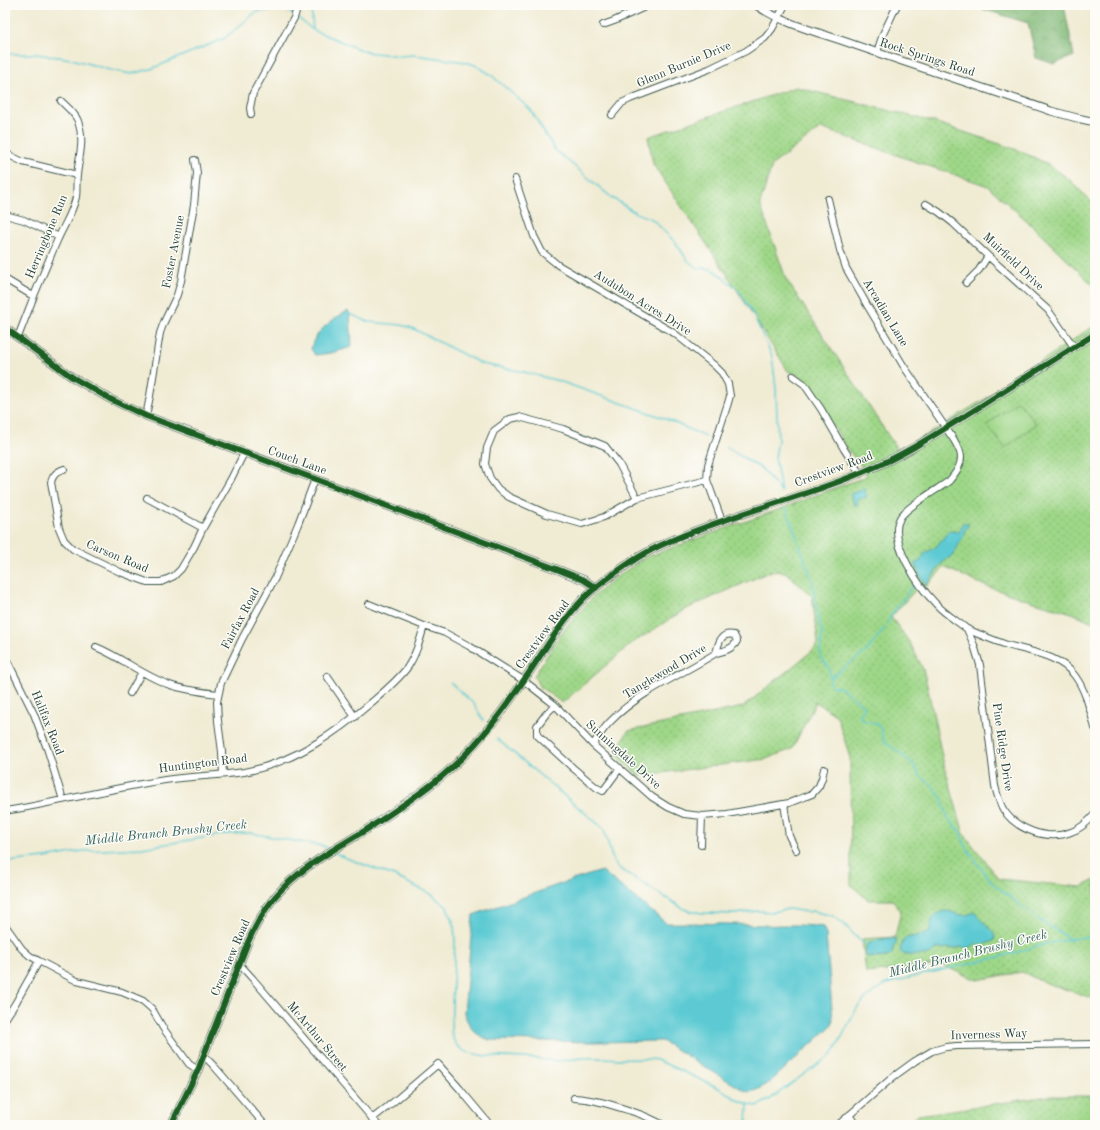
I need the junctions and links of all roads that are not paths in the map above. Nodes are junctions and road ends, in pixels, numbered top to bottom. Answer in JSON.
{"nodes":[{"id":1,"x":298,"y":5,"type":"edge"},
{"id":2,"x":649,"y":5,"type":"edge"},
{"id":3,"x":756,"y":5,"type":"edge"},
{"id":4,"x":785,"y":5,"type":"edge"},
{"id":5,"x":897,"y":5,"type":"edge"},
{"id":6,"x":778,"y":17,"type":"junction"},
{"id":7,"x":603,"y":25,"type":"dead end"},
{"id":8,"x":877,"y":52,"type":"junction"},
{"id":9,"x":61,"y":101,"type":"dead end"},
{"id":10,"x":251,"y":114,"type":"dead end"},
{"id":11,"x":612,"y":115,"type":"dead end"},
{"id":12,"x":1095,"y":122,"type":"edge"},
{"id":13,"x":5,"y":153,"type":"edge"},
{"id":14,"x":195,"y":160,"type":"dead end"},
{"id":15,"x":77,"y":175,"type":"junction"},
{"id":16,"x":515,"y":179,"type":"dead end"},
{"id":17,"x":828,"y":199,"type":"dead end"},
{"id":18,"x":926,"y":204,"type":"dead end"},
{"id":19,"x":5,"y":215,"type":"edge"},
{"id":20,"x":59,"y":236,"type":"junction"},
{"id":21,"x":988,"y":256,"type":"junction"},
{"id":22,"x":5,"y":279,"type":"edge"},
{"id":23,"x":966,"y":283,"type":"dead end"},
{"id":24,"x":33,"y":296,"type":"junction"},
{"id":25,"x":5,"y":328,"type":"edge"},
{"id":26,"x":1095,"y":334,"type":"edge"},
{"id":27,"x":18,"y":337,"type":"junction"},
{"id":28,"x":1074,"y":347,"type":"junction"},
{"id":29,"x":792,"y":376,"type":"dead end"},
{"id":30,"x":146,"y":416,"type":"junction"},
{"id":31,"x":945,"y":428,"type":"junction"},
{"id":32,"x":244,"y":453,"type":"junction"},
{"id":33,"x":64,"y":469,"type":"dead end"},
{"id":34,"x":860,"y":474,"type":"junction"},
{"id":35,"x":315,"y":479,"type":"junction"},
{"id":36,"x":707,"y":480,"type":"junction"},
{"id":37,"x":148,"y":498,"type":"dead end"},
{"id":38,"x":637,"y":498,"type":"junction"},
{"id":39,"x":722,"y":521,"type":"junction"},
{"id":40,"x":203,"y":528,"type":"junction"},
{"id":41,"x":596,"y":588,"type":"junction"},
{"id":42,"x":369,"y":604,"type":"dead end"},
{"id":43,"x":424,"y":626,"type":"junction"},
{"id":44,"x":967,"y":629,"type":"junction"},
{"id":45,"x":96,"y":647,"type":"dead end"},
{"id":46,"x":716,"y":653,"type":"dead end"},
{"id":47,"x":5,"y":656,"type":"edge"},
{"id":48,"x":142,"y":672,"type":"junction"},
{"id":49,"x":327,"y":676,"type":"dead end"},
{"id":50,"x":524,"y":680,"type":"junction"},
{"id":51,"x":130,"y":693,"type":"dead end"},
{"id":52,"x":218,"y":694,"type":"junction"},
{"id":53,"x":555,"y":706,"type":"junction"},
{"id":54,"x":355,"y":717,"type":"junction"},
{"id":55,"x":1095,"y":728,"type":"edge"},
{"id":56,"x":593,"y":744,"type":"junction"},
{"id":57,"x":620,"y":768,"type":"junction"},
{"id":58,"x":824,"y":769,"type":"dead end"},
{"id":59,"x":223,"y":774,"type":"junction"},
{"id":60,"x":63,"y":800,"type":"junction"},
{"id":61,"x":784,"y":804,"type":"junction"},
{"id":62,"x":5,"y":811,"type":"edge"},
{"id":63,"x":1095,"y":814,"type":"edge"},
{"id":64,"x":702,"y":816,"type":"junction"},
{"id":65,"x":701,"y":845,"type":"dead end"},
{"id":66,"x":796,"y":850,"type":"dead end"},
{"id":67,"x":5,"y":925,"type":"edge"},
{"id":68,"x":39,"y":961,"type":"junction"},
{"id":69,"x":239,"y":966,"type":"junction"},
{"id":70,"x":5,"y":1019,"type":"edge"},
{"id":71,"x":1095,"y":1044,"type":"edge"},
{"id":72,"x":203,"y":1055,"type":"junction"},
{"id":73,"x":198,"y":1070,"type":"junction"},
{"id":74,"x":574,"y":1098,"type":"dead end"},
{"id":75,"x":849,"y":1115,"type":"junction"},
{"id":76,"x":372,"y":1119,"type":"junction"},
{"id":77,"x":171,"y":1125,"type":"edge"},
{"id":78,"x":265,"y":1125,"type":"edge"},
{"id":79,"x":378,"y":1125,"type":"edge"},
{"id":80,"x":490,"y":1125,"type":"edge"},
{"id":81,"x":663,"y":1125,"type":"edge"},
{"id":82,"x":838,"y":1125,"type":"edge"},
{"id":83,"x":856,"y":1125,"type":"edge"}],
"edges":[{"from":1,"to":10,"type":"street"},
{"from":2,"to":7,"type":"street"},
{"from":3,"to":6,"type":"street","name":"Rock Springs Road"},
{"from":4,"to":6,"type":"street","name":"Glenn Burnie Drive"},
{"from":5,"to":8,"type":"street"},
{"from":6,"to":8,"type":"street","name":"Rock Springs Road"},
{"from":6,"to":11,"type":"street","name":"Glenn Burnie Drive"},
{"from":8,"to":12,"type":"street","name":"Rock Springs Road"},
{"from":9,"to":15,"type":"street","name":"Herringbone Run"},
{"from":13,"to":15,"type":"street"},
{"from":14,"to":30,"type":"street","name":"Foster Avenue"},
{"from":15,"to":20,"type":"street","name":"Herringbone Run"},
{"from":16,"to":36,"type":"street","name":"Audubon Acres Drive"},
{"from":17,"to":31,"type":"street","name":"Arcadian Lane"},
{"from":18,"to":21,"type":"street","name":"Muirfield Drive"},
{"from":19,"to":20,"type":"street"},
{"from":20,"to":24,"type":"street","name":"Herringbone Run"},
{"from":21,"to":23,"type":"street"},
{"from":21,"to":28,"type":"street","name":"Muirfield Drive"},
{"from":22,"to":24,"type":"street"},
{"from":24,"to":27,"type":"street","name":"Herringbone Run"},
{"from":25,"to":27,"type":"street","name":"Couch Lane"},
{"from":26,"to":28,"type":"street","name":"Crestview Road"},
{"from":27,"to":30,"type":"street","name":"Couch Lane"},
{"from":28,"to":31,"type":"street","name":"Crestview Road"},
{"from":29,"to":34,"type":"street"},
{"from":30,"to":32,"type":"street","name":"Couch Lane"},
{"from":31,"to":34,"type":"street","name":"Crestview Road"},
{"from":31,"to":44,"type":"street","name":"Pine Ridge Drive"},
{"from":32,"to":35,"type":"street","name":"Couch Lane"},
{"from":32,"to":40,"type":"street","name":"Carson Road"},
{"from":33,"to":40,"type":"street","name":"Carson Road"},
{"from":34,"to":39,"type":"street","name":"Crestview Road"},
{"from":35,"to":41,"type":"street","name":"Couch Lane"},
{"from":35,"to":52,"type":"street","name":"Fairfax Road"},
{"from":36,"to":38,"type":"street"},
{"from":36,"to":39,"type":"street","name":"Audubon Acres Drive"},
{"from":37,"to":40,"type":"street"},
{"from":38,"to":38,"type":"street"},
{"from":39,"to":41,"type":"street","name":"Crestview Road"},
{"from":41,"to":50,"type":"street","name":"Crestview Road"},
{"from":42,"to":43,"type":"street"},
{"from":43,"to":50,"type":"street"},
{"from":43,"to":54,"type":"street","name":"Huntington Road"},
{"from":44,"to":55,"type":"street","name":"Pine Ridge Drive"},
{"from":44,"to":63,"type":"street","name":"Pine Ridge Drive"},
{"from":45,"to":48,"type":"street"},
{"from":46,"to":56,"type":"street","name":"Tanglewood Drive"},
{"from":47,"to":60,"type":"street","name":"Halifax Road"},
{"from":48,"to":51,"type":"street"},
{"from":48,"to":52,"type":"street"},
{"from":49,"to":54,"type":"street"},
{"from":50,"to":53,"type":"street","name":"Sunningdale Drive"},
{"from":50,"to":69,"type":"street","name":"Crestview Road"},
{"from":52,"to":59,"type":"street","name":"Fairfax Road"},
{"from":53,"to":56,"type":"street","name":"Sunningdale Drive"},
{"from":53,"to":57,"type":"street"},
{"from":54,"to":59,"type":"street","name":"Huntington Road"},
{"from":56,"to":57,"type":"street","name":"Sunningdale Drive"},
{"from":57,"to":64,"type":"street","name":"Sunningdale Drive"},
{"from":58,"to":61,"type":"street","name":"Sunningdale Drive"},
{"from":59,"to":60,"type":"street","name":"Huntington Road"},
{"from":60,"to":62,"type":"street","name":"Huntington Road"},
{"from":61,"to":64,"type":"street","name":"Sunningdale Drive"},
{"from":61,"to":66,"type":"street"},
{"from":64,"to":65,"type":"street"},
{"from":67,"to":68,"type":"street"},
{"from":68,"to":70,"type":"street"},
{"from":68,"to":73,"type":"street"},
{"from":69,"to":72,"type":"street","name":"Crestview Road"},
{"from":69,"to":76,"type":"street","name":"McArthur Street"},
{"from":71,"to":75,"type":"street","name":"Inverness Way"},
{"from":72,"to":73,"type":"street","name":"Crestview Road"},
{"from":72,"to":78,"type":"street"},
{"from":73,"to":77,"type":"street","name":"Crestview Road"},
{"from":74,"to":81,"type":"street"},
{"from":75,"to":82,"type":"street","name":"Inverness Way"},
{"from":75,"to":83,"type":"street"},
{"from":76,"to":79,"type":"street","name":"McArthur Street"},
{"from":76,"to":80,"type":"street"}]}
